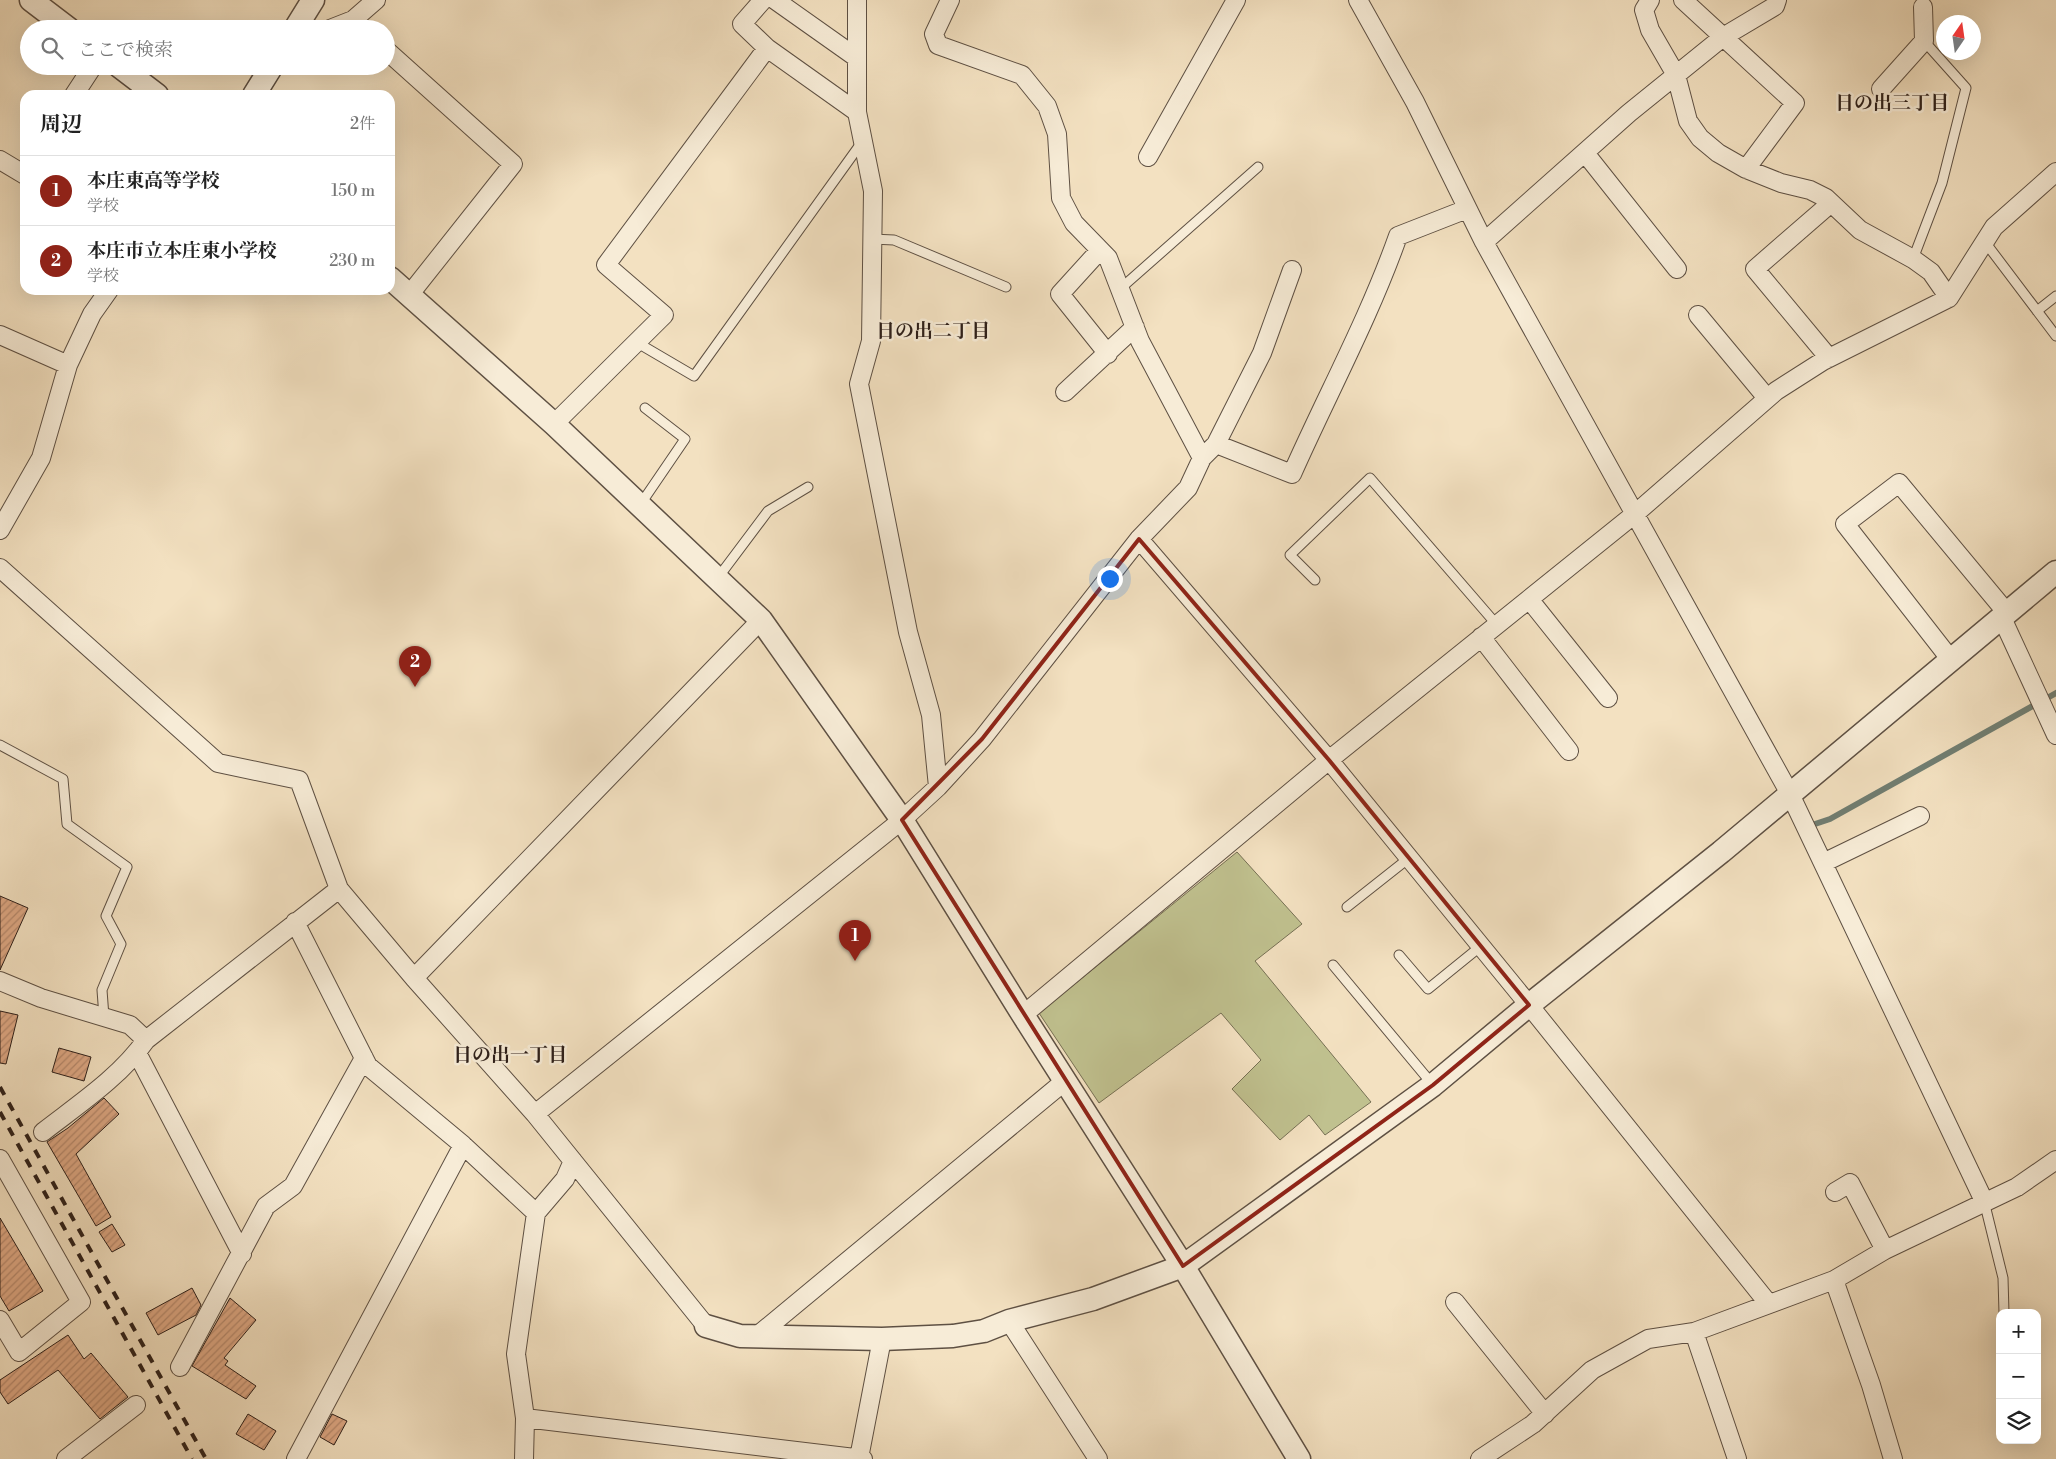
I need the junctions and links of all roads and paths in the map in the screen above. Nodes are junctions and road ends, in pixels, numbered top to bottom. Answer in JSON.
{"nodes":[{"id":1,"x":31,"y":0,"type":"edge"},
{"id":2,"x":313,"y":0,"type":"edge"},
{"id":3,"x":376,"y":0,"type":"edge"},
{"id":4,"x":763,"y":0,"type":"edge"},
{"id":5,"x":775,"y":0,"type":"edge"},
{"id":6,"x":857,"y":0,"type":"edge"},
{"id":7,"x":950,"y":0,"type":"edge"},
{"id":8,"x":1236,"y":0,"type":"edge"},
{"id":9,"x":1358,"y":0,"type":"edge"},
{"id":10,"x":1650,"y":0,"type":"edge"},
{"id":11,"x":1683,"y":0,"type":"edge"},
{"id":12,"x":1778,"y":0,"type":"edge"},
{"id":13,"x":1918,"y":2,"type":"edge"},
{"id":14,"x":57,"y":20,"type":"edge"},
{"id":15,"x":301,"y":20,"type":"edge"},
{"id":16,"x":361,"y":20,"type":"edge"},
{"id":17,"x":1723,"y":37,"type":"junction"},
{"id":18,"x":1924,"y":41,"type":"junction"},
{"id":19,"x":767,"y":48,"type":"junction"},
{"id":20,"x":395,"y":58,"type":"edge"},
{"id":21,"x":857,"y":58,"type":"junction"},
{"id":22,"x":87,"y":75,"type":"edge"},
{"id":23,"x":131,"y":75,"type":"edge"},
{"id":24,"x":266,"y":75,"type":"edge"},
{"id":25,"x":1676,"y":75,"type":"junction"},
{"id":26,"x":1881,"y":89,"type":"dead end"},
{"id":27,"x":77,"y":90,"type":"edge"},
{"id":28,"x":150,"y":90,"type":"edge"},
{"id":29,"x":257,"y":90,"type":"edge"},
{"id":30,"x":857,"y":112,"type":"junction"},
{"id":31,"x":863,"y":141,"type":"junction"},
{"id":32,"x":1585,"y":153,"type":"junction"},
{"id":33,"x":1148,"y":157,"type":"dead end"},
{"id":34,"x":0,"y":160,"type":"edge"},
{"id":35,"x":1258,"y":167,"type":"dead end"},
{"id":36,"x":1746,"y":169,"type":"junction"},
{"id":37,"x":20,"y":170,"type":"edge"},
{"id":38,"x":2056,"y":172,"type":"edge"},
{"id":39,"x":1831,"y":203,"type":"junction"},
{"id":40,"x":1467,"y":209,"type":"junction"},
{"id":41,"x":872,"y":239,"type":"junction"},
{"id":42,"x":1484,"y":242,"type":"junction"},
{"id":43,"x":1985,"y":242,"type":"junction"},
{"id":44,"x":1100,"y":250,"type":"junction"},
{"id":45,"x":1912,"y":259,"type":"junction"},
{"id":46,"x":1677,"y":269,"type":"dead end"},
{"id":47,"x":1292,"y":270,"type":"dead end"},
{"id":48,"x":395,"y":282,"type":"edge"},
{"id":49,"x":1006,"y":287,"type":"dead end"},
{"id":50,"x":1120,"y":289,"type":"junction"},
{"id":51,"x":410,"y":294,"type":"junction"},
{"id":52,"x":105,"y":295,"type":"edge"},
{"id":53,"x":2056,"y":296,"type":"edge"},
{"id":54,"x":1950,"y":298,"type":"junction"},
{"id":55,"x":2037,"y":311,"type":"junction"},
{"id":56,"x":1698,"y":315,"type":"dead end"},
{"id":57,"x":1135,"y":327,"type":"junction"},
{"id":58,"x":0,"y":335,"type":"edge"},
{"id":59,"x":2056,"y":336,"type":"edge"},
{"id":60,"x":636,"y":342,"type":"junction"},
{"id":61,"x":1108,"y":354,"type":"junction"},
{"id":62,"x":1828,"y":358,"type":"junction"},
{"id":63,"x":68,"y":364,"type":"junction"},
{"id":64,"x":1065,"y":392,"type":"dead end"},
{"id":65,"x":1767,"y":398,"type":"junction"},
{"id":66,"x":645,"y":408,"type":"dead end"},
{"id":67,"x":554,"y":424,"type":"junction"},
{"id":68,"x":1216,"y":444,"type":"junction"},
{"id":69,"x":1202,"y":458,"type":"junction"},
{"id":70,"x":808,"y":487,"type":"dead end"},
{"id":71,"x":640,"y":505,"type":"junction"},
{"id":72,"x":1636,"y":513,"type":"junction"},
{"id":73,"x":0,"y":530,"type":"edge"},
{"id":74,"x":1139,"y":539,"type":"junction"},
{"id":75,"x":0,"y":568,"type":"edge"},
{"id":76,"x":2056,"y":572,"type":"edge"},
{"id":77,"x":717,"y":579,"type":"junction"},
{"id":78,"x":1315,"y":580,"type":"dead end"},
{"id":79,"x":1529,"y":599,"type":"junction"},
{"id":80,"x":2005,"y":616,"type":"junction"},
{"id":81,"x":760,"y":620,"type":"junction"},
{"id":82,"x":1497,"y":625,"type":"junction"},
{"id":83,"x":1481,"y":637,"type":"junction"},
{"id":84,"x":1951,"y":660,"type":"junction"},
{"id":85,"x":1608,"y":698,"type":"dead end"},
{"id":86,"x":2056,"y":735,"type":"edge"},
{"id":87,"x":0,"y":744,"type":"edge"},
{"id":88,"x":1569,"y":751,"type":"dead end"},
{"id":89,"x":1329,"y":760,"type":"junction"},
{"id":90,"x":938,"y":787,"type":"junction"},
{"id":91,"x":1790,"y":794,"type":"junction"},
{"id":92,"x":1920,"y":816,"type":"dead end"},
{"id":93,"x":902,"y":820,"type":"junction"},
{"id":94,"x":1409,"y":858,"type":"junction"},
{"id":95,"x":1823,"y":863,"type":"junction"},
{"id":96,"x":339,"y":889,"type":"junction"},
{"id":97,"x":1347,"y":907,"type":"dead end"},
{"id":98,"x":295,"y":922,"type":"junction"},
{"id":99,"x":1481,"y":946,"type":"junction"},
{"id":100,"x":1400,"y":955,"type":"dead end"},
{"id":101,"x":1333,"y":965,"type":"dead end"},
{"id":102,"x":414,"y":978,"type":"junction"},
{"id":103,"x":0,"y":981,"type":"edge"},
{"id":104,"x":1529,"y":1005,"type":"junction"},
{"id":105,"x":1023,"y":1015,"type":"junction"},
{"id":106,"x":104,"y":1017,"type":"junction"},
{"id":107,"x":141,"y":1047,"type":"junction"},
{"id":108,"x":364,"y":1058,"type":"junction"},
{"id":109,"x":1065,"y":1080,"type":"junction"},
{"id":110,"x":1433,"y":1086,"type":"junction"},
{"id":111,"x":535,"y":1114,"type":"junction"},
{"id":112,"x":43,"y":1132,"type":"dead end"},
{"id":113,"x":463,"y":1145,"type":"junction"},
{"id":114,"x":0,"y":1159,"type":"edge"},
{"id":115,"x":2056,"y":1160,"type":"edge"},
{"id":116,"x":573,"y":1161,"type":"junction"},
{"id":117,"x":1835,"y":1192,"type":"dead end"},
{"id":118,"x":1984,"y":1201,"type":"junction"},
{"id":119,"x":536,"y":1213,"type":"junction"},
{"id":120,"x":1885,"y":1250,"type":"junction"},
{"id":121,"x":242,"y":1254,"type":"junction"},
{"id":122,"x":1183,"y":1266,"type":"junction"},
{"id":123,"x":1834,"y":1280,"type":"junction"},
{"id":124,"x":1455,"y":1302,"type":"dead end"},
{"id":125,"x":1768,"y":1303,"type":"junction"},
{"id":126,"x":2004,"y":1309,"type":"edge"},
{"id":127,"x":0,"y":1320,"type":"edge"},
{"id":128,"x":1009,"y":1321,"type":"junction"},
{"id":129,"x":706,"y":1326,"type":"joint"},
{"id":130,"x":1694,"y":1332,"type":"junction"},
{"id":131,"x":756,"y":1336,"type":"junction"},
{"id":132,"x":882,"y":1339,"type":"junction"},
{"id":133,"x":180,"y":1367,"type":"dead end"},
{"id":134,"x":136,"y":1404,"type":"dead end"},
{"id":135,"x":1545,"y":1414,"type":"junction"},
{"id":136,"x":525,"y":1418,"type":"junction"},
{"id":137,"x":66,"y":1459,"type":"edge"},
{"id":138,"x":296,"y":1459,"type":"edge"},
{"id":139,"x":524,"y":1459,"type":"edge"},
{"id":140,"x":861,"y":1459,"type":"edge"},
{"id":141,"x":1098,"y":1459,"type":"edge"},
{"id":142,"x":1299,"y":1459,"type":"edge"},
{"id":143,"x":1480,"y":1459,"type":"edge"},
{"id":144,"x":1737,"y":1459,"type":"edge"},
{"id":145,"x":1893,"y":1459,"type":"edge"}],
"edges":[{"from":1,"to":14,"type":"street"},
{"from":2,"to":15,"type":"street"},
{"from":3,"to":16,"type":"street"},
{"from":4,"to":19,"type":"street"},
{"from":5,"to":21,"type":"street"},
{"from":6,"to":21,"type":"street"},
{"from":7,"to":44,"type":"street"},
{"from":8,"to":33,"type":"street"},
{"from":9,"to":40,"type":"street"},
{"from":10,"to":25,"type":"street"},
{"from":11,"to":17,"type":"street"},
{"from":12,"to":17,"type":"street"},
{"from":13,"to":18,"type":"street"},
{"from":17,"to":25,"type":"street"},
{"from":17,"to":36,"type":"street"},
{"from":18,"to":26,"type":"street"},
{"from":18,"to":45,"type":"lane"},
{"from":19,"to":30,"type":"street"},
{"from":19,"to":60,"type":"street"},
{"from":20,"to":51,"type":"street"},
{"from":21,"to":30,"type":"street"},
{"from":22,"to":27,"type":"street"},
{"from":23,"to":28,"type":"street"},
{"from":24,"to":29,"type":"street"},
{"from":25,"to":32,"type":"street"},
{"from":25,"to":36,"type":"street"},
{"from":30,"to":31,"type":"street"},
{"from":31,"to":41,"type":"street"},
{"from":31,"to":60,"type":"lane"},
{"from":32,"to":42,"type":"street"},
{"from":32,"to":46,"type":"street"},
{"from":34,"to":37,"type":"street"},
{"from":35,"to":50,"type":"lane"},
{"from":36,"to":39,"type":"street"},
{"from":38,"to":43,"type":"street"},
{"from":39,"to":45,"type":"street"},
{"from":39,"to":62,"type":"street"},
{"from":40,"to":42,"type":"street"},
{"from":40,"to":68,"type":"street"},
{"from":41,"to":49,"type":"lane"},
{"from":41,"to":90,"type":"street"},
{"from":42,"to":72,"type":"street"},
{"from":43,"to":54,"type":"street"},
{"from":43,"to":55,"type":"lane"},
{"from":44,"to":50,"type":"street"},
{"from":44,"to":61,"type":"street"},
{"from":45,"to":54,"type":"street"},
{"from":47,"to":68,"type":"street"},
{"from":48,"to":51,"type":"street"},
{"from":50,"to":57,"type":"street"},
{"from":51,"to":67,"type":"street"},
{"from":52,"to":63,"type":"street"},
{"from":53,"to":55,"type":"lane"},
{"from":54,"to":62,"type":"street"},
{"from":55,"to":59,"type":"lane"},
{"from":56,"to":65,"type":"street"},
{"from":57,"to":61,"type":"street"},
{"from":57,"to":69,"type":"street"},
{"from":58,"to":63,"type":"street"},
{"from":60,"to":67,"type":"street"},
{"from":61,"to":64,"type":"street"},
{"from":62,"to":65,"type":"street"},
{"from":63,"to":73,"type":"street"},
{"from":65,"to":72,"type":"street"},
{"from":66,"to":71,"type":"lane"},
{"from":67,"to":71,"type":"street"},
{"from":68,"to":69,"type":"street"},
{"from":69,"to":74,"type":"street"},
{"from":70,"to":77,"type":"lane"},
{"from":71,"to":77,"type":"street"},
{"from":72,"to":79,"type":"street"},
{"from":72,"to":91,"type":"street"},
{"from":74,"to":89,"type":"street"},
{"from":74,"to":90,"type":"street"},
{"from":75,"to":96,"type":"street"},
{"from":76,"to":80,"type":"street"},
{"from":77,"to":81,"type":"street"},
{"from":78,"to":82,"type":"lane"},
{"from":79,"to":82,"type":"street"},
{"from":79,"to":85,"type":"street"},
{"from":80,"to":84,"type":"street"},
{"from":80,"to":84,"type":"street"},
{"from":80,"to":86,"type":"street"},
{"from":81,"to":93,"type":"street"},
{"from":81,"to":102,"type":"street"},
{"from":82,"to":83,"type":"street"},
{"from":83,"to":88,"type":"street"},
{"from":83,"to":89,"type":"street"},
{"from":84,"to":91,"type":"street"},
{"from":87,"to":106,"type":"lane"},
{"from":89,"to":94,"type":"street"},
{"from":89,"to":105,"type":"street"},
{"from":90,"to":93,"type":"street"},
{"from":91,"to":95,"type":"street"},
{"from":91,"to":104,"type":"street"},
{"from":92,"to":95,"type":"street"},
{"from":93,"to":105,"type":"street"},
{"from":93,"to":111,"type":"street"},
{"from":94,"to":97,"type":"lane"},
{"from":94,"to":99,"type":"street"},
{"from":95,"to":118,"type":"street"},
{"from":96,"to":98,"type":"street"},
{"from":96,"to":102,"type":"street"},
{"from":98,"to":107,"type":"street"},
{"from":98,"to":108,"type":"street"},
{"from":99,"to":100,"type":"lane"},
{"from":99,"to":104,"type":"street"},
{"from":101,"to":110,"type":"lane"},
{"from":102,"to":111,"type":"street"},
{"from":103,"to":106,"type":"street"},
{"from":104,"to":110,"type":"street"},
{"from":104,"to":125,"type":"street"},
{"from":105,"to":109,"type":"street"},
{"from":106,"to":107,"type":"street"},
{"from":107,"to":112,"type":"street"},
{"from":107,"to":121,"type":"street"},
{"from":108,"to":113,"type":"street"},
{"from":108,"to":121,"type":"street"},
{"from":109,"to":122,"type":"street"},
{"from":109,"to":131,"type":"street"},
{"from":110,"to":122,"type":"street"},
{"from":111,"to":116,"type":"street"},
{"from":113,"to":119,"type":"street"},
{"from":113,"to":138,"type":"street"},
{"from":114,"to":127,"type":"street"},
{"from":115,"to":118,"type":"street"},
{"from":116,"to":119,"type":"street"},
{"from":116,"to":129,"type":"street"},
{"from":117,"to":120,"type":"street"},
{"from":118,"to":120,"type":"street"},
{"from":118,"to":126,"type":"lane"},
{"from":119,"to":136,"type":"street"},
{"from":120,"to":123,"type":"street"},
{"from":121,"to":133,"type":"street"},
{"from":122,"to":128,"type":"street"},
{"from":122,"to":142,"type":"street"},
{"from":123,"to":125,"type":"street"},
{"from":123,"to":145,"type":"street"},
{"from":124,"to":135,"type":"street"},
{"from":125,"to":130,"type":"street"},
{"from":128,"to":132,"type":"street"},
{"from":128,"to":141,"type":"street"},
{"from":129,"to":131,"type":"street"},
{"from":130,"to":135,"type":"street"},
{"from":130,"to":144,"type":"street"},
{"from":131,"to":132,"type":"street"},
{"from":132,"to":140,"type":"street"},
{"from":134,"to":137,"type":"street"},
{"from":135,"to":143,"type":"street"},
{"from":136,"to":139,"type":"street"},
{"from":136,"to":140,"type":"street"}]}
